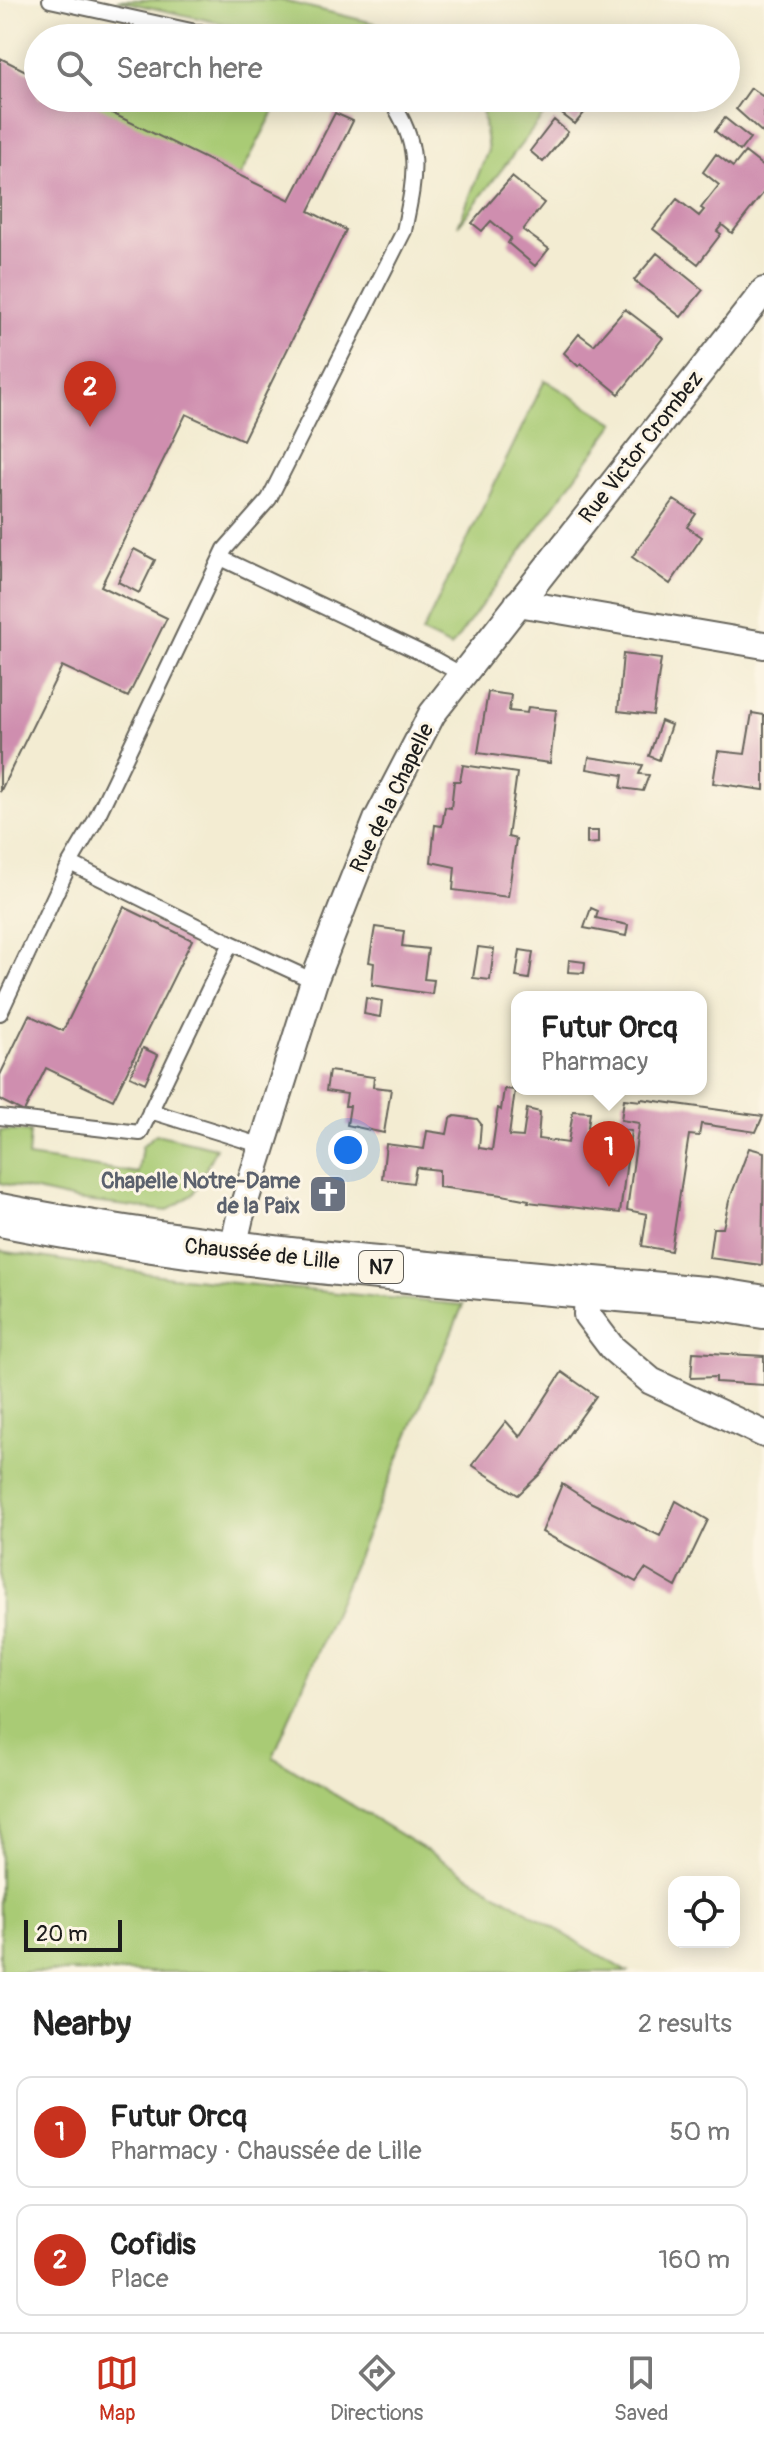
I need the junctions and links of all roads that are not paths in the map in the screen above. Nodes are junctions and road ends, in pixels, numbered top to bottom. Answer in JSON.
{"nodes":[{"id":1,"x":50,"y":0,"type":"edge"},
{"id":2,"x":159,"y":24,"type":"edge"},
{"id":3,"x":399,"y":112,"type":"edge"},
{"id":4,"x":764,"y":291,"type":"edge"},
{"id":5,"x":221,"y":558,"type":"junction"},
{"id":6,"x":518,"y":603,"type":"junction"},
{"id":7,"x":764,"y":645,"type":"edge"},
{"id":8,"x":461,"y":674,"type":"junction"},
{"id":9,"x":70,"y":863,"type":"junction"},
{"id":10,"x":231,"y":943,"type":"junction"},
{"id":11,"x":314,"y":981,"type":"junction"},
{"id":12,"x":0,"y":1013,"type":"edge"},
{"id":13,"x":150,"y":1111,"type":"junction"},
{"id":14,"x":0,"y":1117,"type":"edge"},
{"id":15,"x":263,"y":1146,"type":"junction"},
{"id":16,"x":0,"y":1215,"type":"edge"},
{"id":17,"x":232,"y":1252,"type":"junction"},
{"id":18,"x":588,"y":1287,"type":"junction"},
{"id":19,"x":764,"y":1307,"type":"edge"},
{"id":20,"x":764,"y":1434,"type":"edge"}],
"edges":[{"from":1,"to":2,"type":"lane"},
{"from":3,"to":5,"type":"lane"},
{"from":4,"to":6,"type":"street","name":"Rue Victor Crombez"},
{"from":5,"to":8,"type":"lane"},
{"from":5,"to":9,"type":"lane"},
{"from":6,"to":7,"type":"street"},
{"from":6,"to":8,"type":"street","name":"Rue de la Chapelle"},
{"from":8,"to":11,"type":"street","name":"Rue de la Chapelle"},
{"from":9,"to":10,"type":"lane"},
{"from":9,"to":12,"type":"lane"},
{"from":10,"to":11,"type":"lane"},
{"from":10,"to":13,"type":"lane"},
{"from":11,"to":15,"type":"street","name":"Rue de la Chapelle"},
{"from":13,"to":14,"type":"lane"},
{"from":13,"to":15,"type":"lane"},
{"from":15,"to":17,"type":"street","name":"Rue de la Chapelle"},
{"from":16,"to":17,"type":"main road","name":"Chaussée de Lille","number":"N7"},
{"from":17,"to":18,"type":"main road","name":"Chaussée de Lille","number":"N7"},
{"from":18,"to":19,"type":"main road","name":"Chaussée de Lille","number":"N7"},
{"from":18,"to":20,"type":"street"}]}
